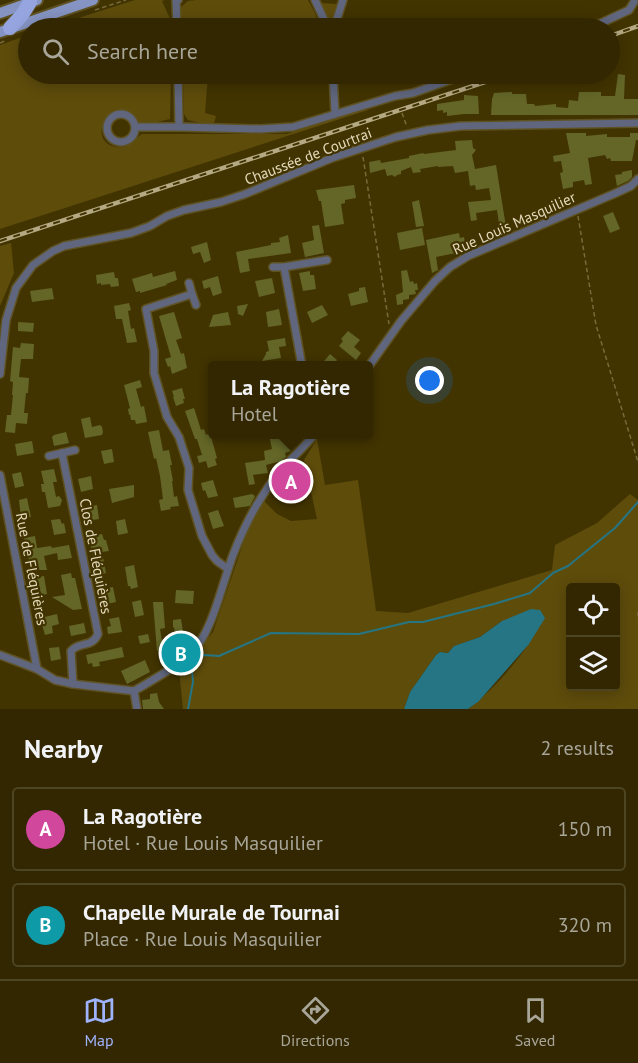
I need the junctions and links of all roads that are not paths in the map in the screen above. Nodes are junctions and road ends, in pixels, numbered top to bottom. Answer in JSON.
{"nodes":[{"id":1,"x":93,"y":0,"type":"edge"},
{"id":2,"x":178,"y":0,"type":"edge"},
{"id":3,"x":315,"y":0,"type":"edge"},
{"id":4,"x":343,"y":0,"type":"edge"},
{"id":5,"x":34,"y":1,"type":"edge"},
{"id":6,"x":634,"y":2,"type":"dead end"},
{"id":7,"x":0,"y":13,"type":"edge"},
{"id":8,"x":19,"y":18,"type":"edge"},
{"id":9,"x":40,"y":18,"type":"edge"},
{"id":10,"x":177,"y":18,"type":"edge"},
{"id":11,"x":323,"y":18,"type":"edge"},
{"id":12,"x":337,"y":18,"type":"edge"},
{"id":13,"x":612,"y":18,"type":"edge"},
{"id":14,"x":18,"y":19,"type":"edge"},
{"id":15,"x":5,"y":30,"type":"edge"},
{"id":16,"x":178,"y":84,"type":"edge"},
{"id":17,"x":334,"y":84,"type":"edge"},
{"id":18,"x":439,"y":84,"type":"edge"},
{"id":19,"x":335,"y":113,"type":"junction"},
{"id":20,"x":638,"y":123,"type":"edge"},
{"id":21,"x":135,"y":127,"type":"junction"},
{"id":22,"x":179,"y":127,"type":"junction"},
{"id":23,"x":638,"y":179,"type":"edge"},
{"id":24,"x":327,"y":260,"type":"dead end"},
{"id":25,"x":273,"y":267,"type":"dead end"},
{"id":26,"x":284,"y":267,"type":"junction"},
{"id":27,"x":189,"y":283,"type":"dead end"},
{"id":28,"x":192,"y":294,"type":"junction"},
{"id":29,"x":196,"y":305,"type":"dead end"},
{"id":30,"x":301,"y":361,"type":"edge"},
{"id":31,"x":372,"y":361,"type":"edge"},
{"id":32,"x":0,"y":374,"type":"edge"},
{"id":33,"x":311,"y":439,"type":"edge"},
{"id":34,"x":75,"y":450,"type":"dead end"},
{"id":35,"x":62,"y":453,"type":"junction"},
{"id":36,"x":49,"y":456,"type":"dead end"},
{"id":37,"x":0,"y":475,"type":"edge"},
{"id":38,"x":228,"y":569,"type":"junction"},
{"id":39,"x":0,"y":655,"type":"edge"},
{"id":40,"x":38,"y":669,"type":"junction"},
{"id":41,"x":74,"y":684,"type":"junction"},
{"id":42,"x":134,"y":691,"type":"junction"},
{"id":43,"x":137,"y":709,"type":"edge"}],
"edges":[{"from":1,"to":9,"type":"main road"},
{"from":2,"to":10,"type":"street"},
{"from":3,"to":11,"type":"street"},
{"from":4,"to":12,"type":"street"},
{"from":5,"to":7,"type":"main road"},
{"from":5,"to":8,"type":"highway"},
{"from":6,"to":13,"type":"street"},
{"from":14,"to":15,"type":"highway"},
{"from":16,"to":22,"type":"street"},
{"from":17,"to":19,"type":"street"},
{"from":18,"to":19,"type":"street"},
{"from":19,"to":22,"type":"street"},
{"from":20,"to":32,"type":"street","name":"Chaussée de Courtrai"},
{"from":21,"to":21,"type":"street"},
{"from":21,"to":22,"type":"street"},
{"from":23,"to":31,"type":"street","name":"Rue Louis Masquilier"},
{"from":24,"to":26,"type":"street"},
{"from":25,"to":26,"type":"street"},
{"from":26,"to":30,"type":"street"},
{"from":27,"to":28,"type":"street"},
{"from":28,"to":29,"type":"street"},
{"from":28,"to":38,"type":"street"},
{"from":33,"to":38,"type":"street"},
{"from":34,"to":35,"type":"street"},
{"from":35,"to":36,"type":"street"},
{"from":35,"to":41,"type":"street","name":"Clos de Fléquières"},
{"from":37,"to":40,"type":"street","name":"Rue de Fléquières"},
{"from":38,"to":42,"type":"street"},
{"from":39,"to":40,"type":"street"},
{"from":40,"to":41,"type":"street"},
{"from":41,"to":42,"type":"street"},
{"from":42,"to":43,"type":"street"}]}
